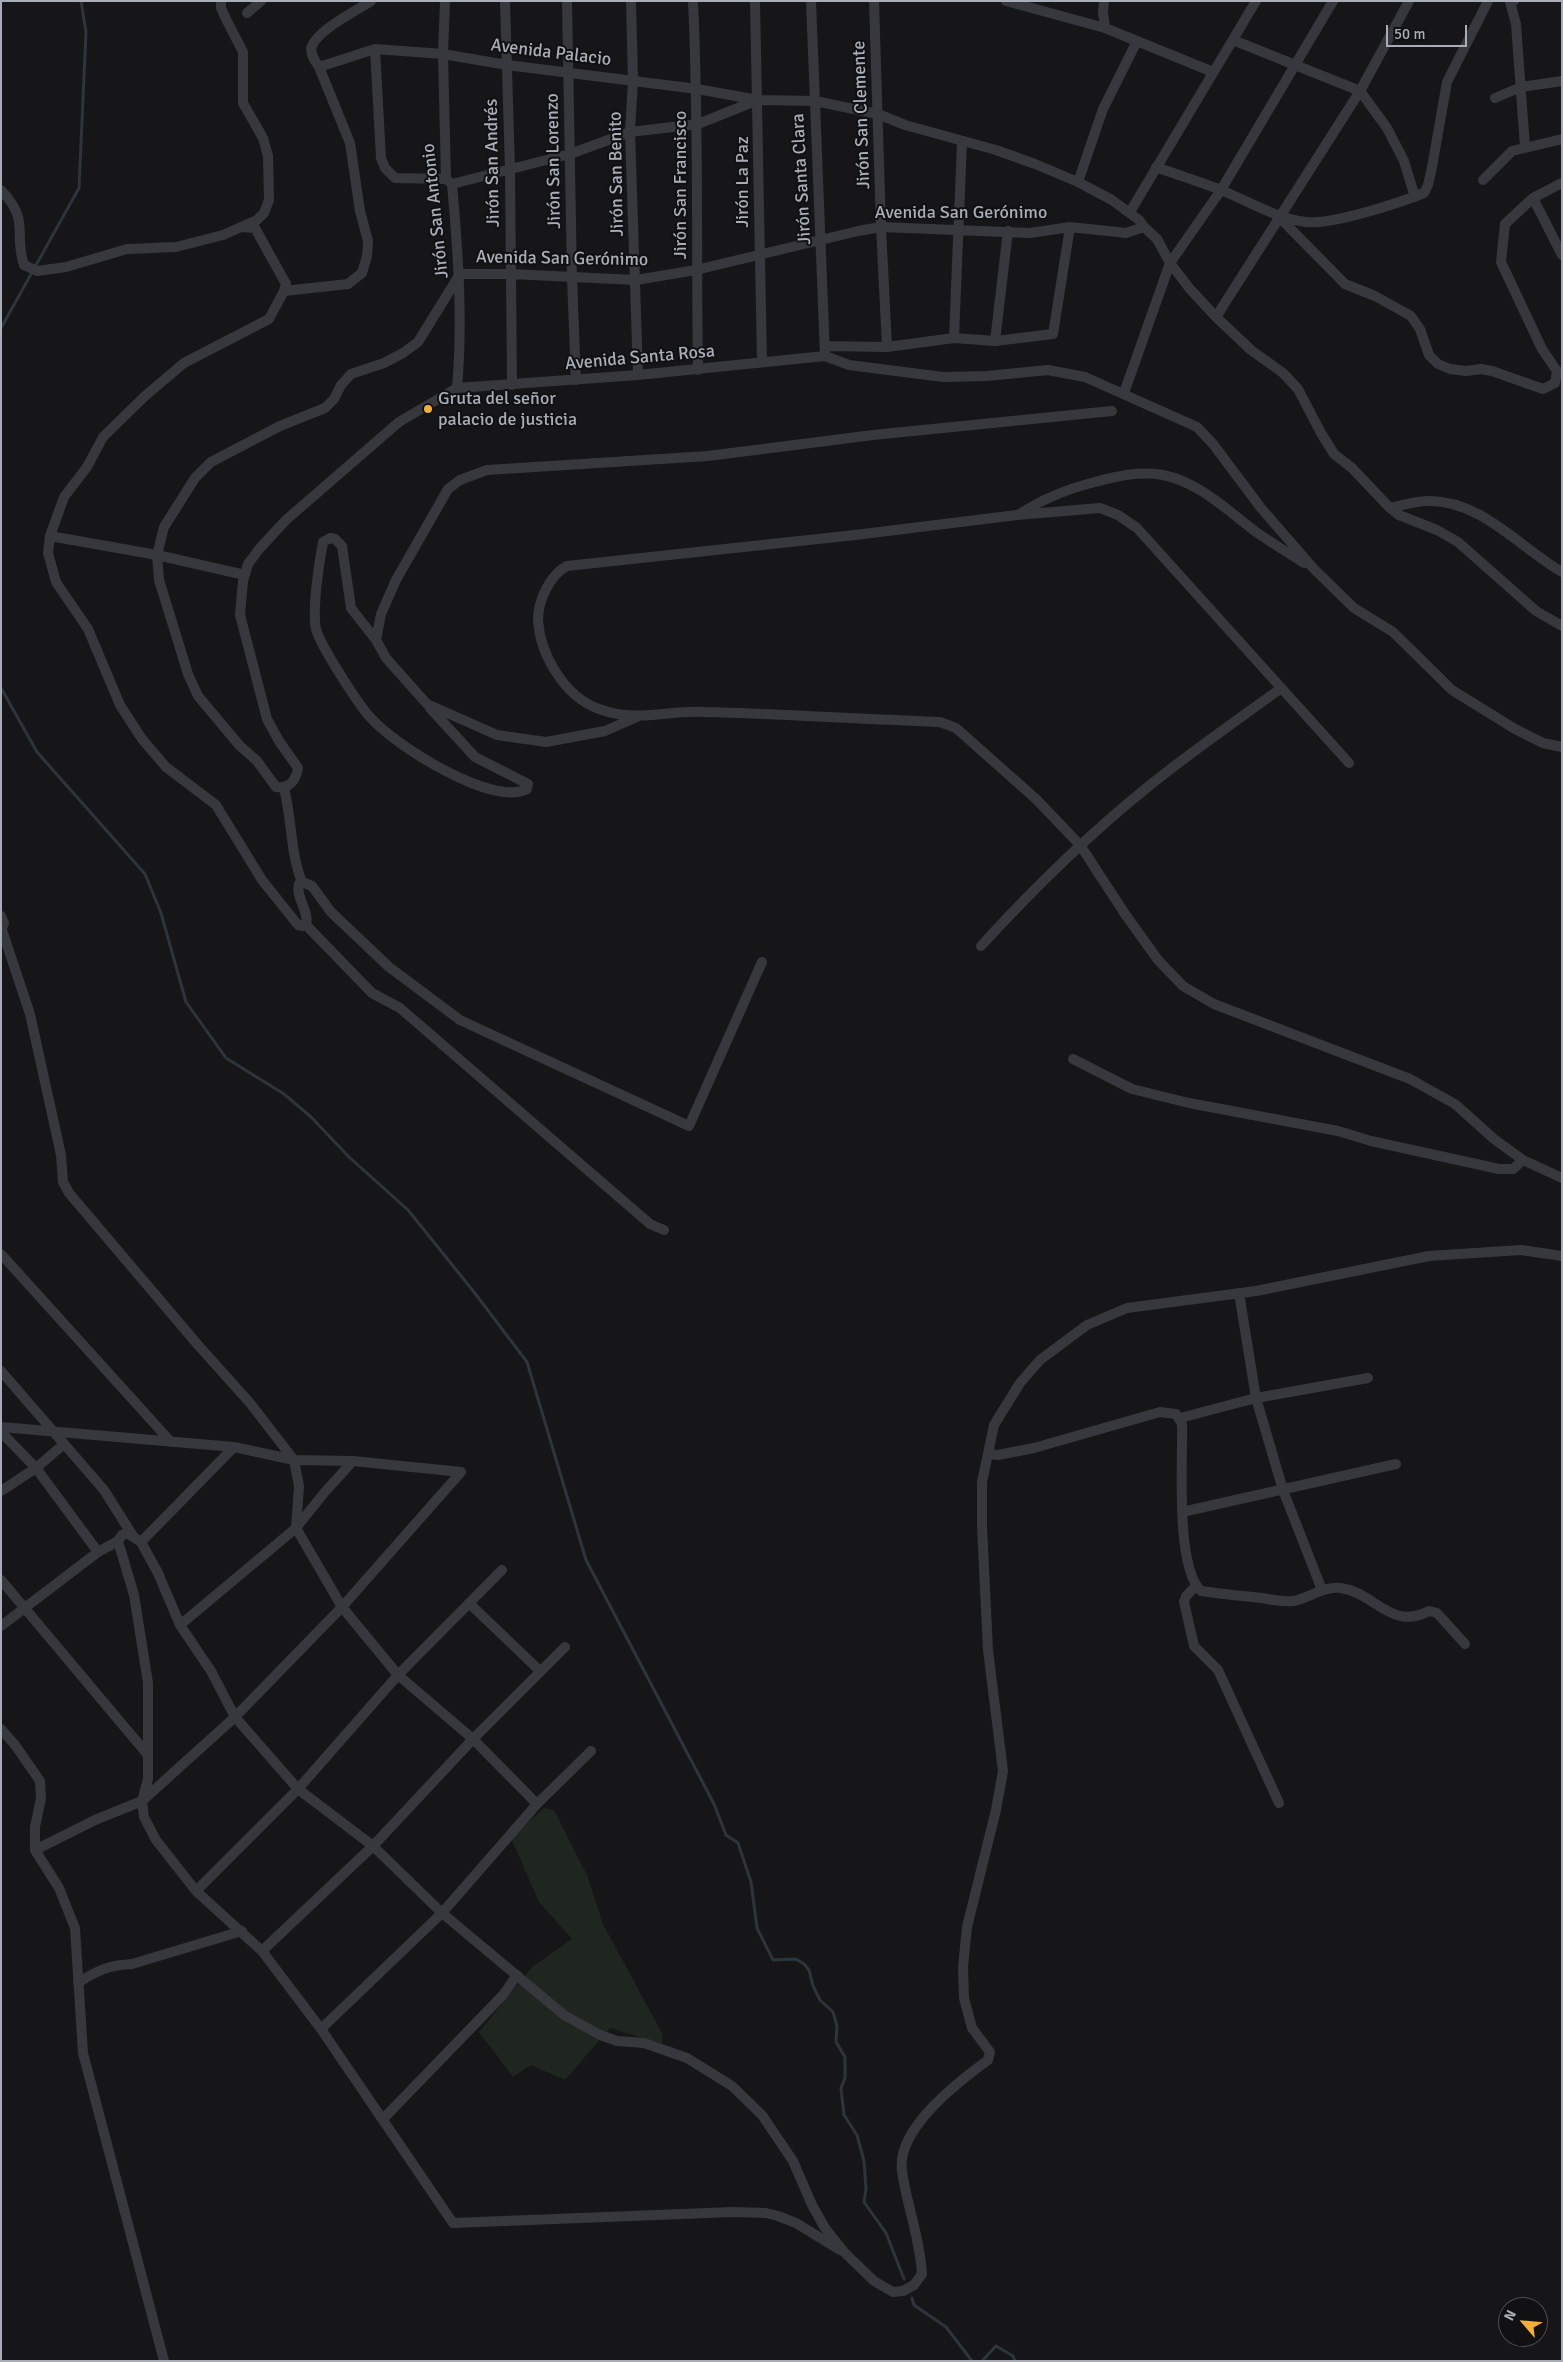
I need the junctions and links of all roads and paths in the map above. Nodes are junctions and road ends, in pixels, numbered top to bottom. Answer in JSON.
{"nodes":[{"id":1,"x":222,"y":1,"type":"edge"},
{"id":2,"x":261,"y":1,"type":"edge"},
{"id":3,"x":370,"y":1,"type":"edge"},
{"id":4,"x":445,"y":1,"type":"edge"},
{"id":5,"x":505,"y":1,"type":"edge"},
{"id":6,"x":567,"y":1,"type":"edge"},
{"id":7,"x":631,"y":1,"type":"edge"},
{"id":8,"x":693,"y":1,"type":"edge"},
{"id":9,"x":755,"y":1,"type":"edge"},
{"id":10,"x":811,"y":1,"type":"edge"},
{"id":11,"x":874,"y":1,"type":"edge"},
{"id":12,"x":1006,"y":1,"type":"edge"},
{"id":13,"x":1104,"y":1,"type":"edge"},
{"id":14,"x":1256,"y":1,"type":"edge"},
{"id":15,"x":1334,"y":1,"type":"edge"},
{"id":16,"x":1409,"y":1,"type":"edge"},
{"id":17,"x":1488,"y":1,"type":"edge"},
{"id":18,"x":1514,"y":1,"type":"edge"},
{"id":19,"x":1029,"y":4,"type":"edge"},
{"id":20,"x":247,"y":13,"type":"dead end"},
{"id":21,"x":1105,"y":28,"type":"junction"},
{"id":22,"x":1233,"y":40,"type":"junction"},
{"id":23,"x":1137,"y":41,"type":"junction"},
{"id":24,"x":375,"y":49,"type":"junction"},
{"id":25,"x":443,"y":54,"type":"junction"},
{"id":26,"x":507,"y":65,"type":"junction"},
{"id":27,"x":1296,"y":65,"type":"junction"},
{"id":28,"x":319,"y":67,"type":"junction"},
{"id":29,"x":1213,"y":72,"type":"junction"},
{"id":30,"x":568,"y":73,"type":"junction"},
{"id":31,"x":633,"y":80,"type":"junction"},
{"id":32,"x":1562,"y":81,"type":"edge"},
{"id":33,"x":1521,"y":87,"type":"junction"},
{"id":34,"x":697,"y":89,"type":"junction"},
{"id":35,"x":1360,"y":90,"type":"junction"},
{"id":36,"x":1495,"y":98,"type":"dead end"},
{"id":37,"x":758,"y":100,"type":"junction"},
{"id":38,"x":815,"y":101,"type":"junction"},
{"id":39,"x":878,"y":114,"type":"junction"},
{"id":40,"x":698,"y":124,"type":"junction"},
{"id":41,"x":630,"y":132,"type":"junction"},
{"id":42,"x":1562,"y":140,"type":"edge"},
{"id":43,"x":962,"y":142,"type":"junction"},
{"id":44,"x":1525,"y":147,"type":"junction"},
{"id":45,"x":570,"y":154,"type":"junction"},
{"id":46,"x":1156,"y":168,"type":"junction"},
{"id":47,"x":510,"y":170,"type":"junction"},
{"id":48,"x":1484,"y":180,"type":"dead end"},
{"id":49,"x":449,"y":182,"type":"junction"},
{"id":50,"x":1078,"y":182,"type":"junction"},
{"id":51,"x":1562,"y":183,"type":"edge"},
{"id":52,"x":1,"y":190,"type":"edge"},
{"id":53,"x":1221,"y":190,"type":"junction"},
{"id":54,"x":1414,"y":196,"type":"junction"},
{"id":55,"x":1533,"y":198,"type":"junction"},
{"id":56,"x":1130,"y":212,"type":"junction"},
{"id":57,"x":1279,"y":217,"type":"junction"},
{"id":58,"x":241,"y":227,"type":"junction"},
{"id":59,"x":881,"y":227,"type":"junction"},
{"id":60,"x":1070,"y":227,"type":"junction"},
{"id":61,"x":1144,"y":227,"type":"junction"},
{"id":62,"x":960,"y":229,"type":"junction"},
{"id":63,"x":1008,"y":231,"type":"junction"},
{"id":64,"x":822,"y":241,"type":"junction"},
{"id":65,"x":1562,"y":254,"type":"edge"},
{"id":66,"x":759,"y":256,"type":"junction"},
{"id":67,"x":1170,"y":263,"type":"junction"},
{"id":68,"x":696,"y":270,"type":"junction"},
{"id":69,"x":460,"y":274,"type":"junction"},
{"id":70,"x":511,"y":274,"type":"junction"},
{"id":71,"x":572,"y":278,"type":"junction"},
{"id":72,"x":636,"y":280,"type":"junction"},
{"id":73,"x":284,"y":291,"type":"junction"},
{"id":74,"x":1216,"y":318,"type":"junction"},
{"id":75,"x":954,"y":338,"type":"junction"},
{"id":76,"x":995,"y":341,"type":"junction"},
{"id":77,"x":887,"y":347,"type":"junction"},
{"id":78,"x":825,"y":351,"type":"junction"},
{"id":79,"x":762,"y":362,"type":"junction"},
{"id":80,"x":698,"y":370,"type":"junction"},
{"id":81,"x":638,"y":375,"type":"junction"},
{"id":82,"x":576,"y":380,"type":"junction"},
{"id":83,"x":512,"y":385,"type":"junction"},
{"id":84,"x":457,"y":388,"type":"junction"},
{"id":85,"x":1124,"y":393,"type":"junction"},
{"id":86,"x":1112,"y":411,"type":"dead end"},
{"id":87,"x":1390,"y":508,"type":"junction"},
{"id":88,"x":1017,"y":515,"type":"junction"},
{"id":89,"x":50,"y":536,"type":"junction"},
{"id":90,"x":157,"y":555,"type":"junction"},
{"id":91,"x":1314,"y":569,"type":"junction"},
{"id":92,"x":1562,"y":572,"type":"edge"},
{"id":93,"x":245,"y":575,"type":"junction"},
{"id":94,"x":1562,"y":626,"type":"edge"},
{"id":95,"x":376,"y":640,"type":"junction"},
{"id":96,"x":1280,"y":689,"type":"junction"},
{"id":97,"x":427,"y":704,"type":"junction"},
{"id":98,"x":637,"y":717,"type":"junction"},
{"id":99,"x":1562,"y":747,"type":"edge"},
{"id":100,"x":1349,"y":764,"type":"dead end"},
{"id":101,"x":284,"y":788,"type":"junction"},
{"id":102,"x":1080,"y":845,"type":"junction"},
{"id":103,"x":302,"y":882,"type":"junction"},
{"id":104,"x":1,"y":916,"type":"edge"},
{"id":105,"x":306,"y":925,"type":"junction"},
{"id":106,"x":2,"y":930,"type":"edge"},
{"id":107,"x":981,"y":946,"type":"dead end"},
{"id":108,"x":762,"y":962,"type":"dead end"},
{"id":109,"x":1074,"y":1059,"type":"dead end"},
{"id":110,"x":1523,"y":1160,"type":"junction"},
{"id":111,"x":1562,"y":1178,"type":"edge"},
{"id":112,"x":664,"y":1230,"type":"dead end"},
{"id":113,"x":1,"y":1254,"type":"edge"},
{"id":114,"x":1562,"y":1256,"type":"edge"},
{"id":115,"x":1239,"y":1293,"type":"junction"},
{"id":116,"x":1,"y":1371,"type":"edge"},
{"id":117,"x":1368,"y":1378,"type":"dead end"},
{"id":118,"x":1256,"y":1398,"type":"junction"},
{"id":119,"x":1180,"y":1418,"type":"junction"},
{"id":120,"x":1,"y":1427,"type":"edge"},
{"id":121,"x":53,"y":1431,"type":"junction"},
{"id":122,"x":1,"y":1432,"type":"edge"},
{"id":123,"x":171,"y":1442,"type":"junction"},
{"id":124,"x":64,"y":1444,"type":"junction"},
{"id":125,"x":234,"y":1447,"type":"junction"},
{"id":126,"x":988,"y":1454,"type":"junction"},
{"id":127,"x":294,"y":1460,"type":"junction"},
{"id":128,"x":354,"y":1461,"type":"junction"},
{"id":129,"x":1396,"y":1464,"type":"dead end"},
{"id":130,"x":36,"y":1468,"type":"junction"},
{"id":131,"x":1283,"y":1490,"type":"junction"},
{"id":132,"x":1,"y":1491,"type":"edge"},
{"id":133,"x":1182,"y":1512,"type":"junction"},
{"id":134,"x":296,"y":1528,"type":"junction"},
{"id":135,"x":137,"y":1539,"type":"junction"},
{"id":136,"x":118,"y":1541,"type":"junction"},
{"id":137,"x":98,"y":1552,"type":"junction"},
{"id":138,"x":502,"y":1570,"type":"dead end"},
{"id":139,"x":1,"y":1580,"type":"edge"},
{"id":140,"x":1196,"y":1586,"type":"junction"},
{"id":141,"x":1322,"y":1590,"type":"junction"},
{"id":142,"x":469,"y":1603,"type":"junction"},
{"id":143,"x":342,"y":1607,"type":"junction"},
{"id":144,"x":23,"y":1608,"type":"junction"},
{"id":145,"x":180,"y":1625,"type":"junction"},
{"id":146,"x":1,"y":1626,"type":"edge"},
{"id":147,"x":1465,"y":1644,"type":"dead end"},
{"id":148,"x":565,"y":1647,"type":"dead end"},
{"id":149,"x":540,"y":1671,"type":"junction"},
{"id":150,"x":398,"y":1674,"type":"junction"},
{"id":151,"x":236,"y":1717,"type":"junction"},
{"id":152,"x":1,"y":1729,"type":"edge"},
{"id":153,"x":473,"y":1739,"type":"junction"},
{"id":154,"x":591,"y":1751,"type":"dead end"},
{"id":155,"x":148,"y":1755,"type":"junction"},
{"id":156,"x":298,"y":1789,"type":"junction"},
{"id":157,"x":142,"y":1801,"type":"junction"},
{"id":158,"x":1279,"y":1803,"type":"dead end"},
{"id":159,"x":537,"y":1804,"type":"junction"},
{"id":160,"x":373,"y":1846,"type":"junction"},
{"id":161,"x":34,"y":1850,"type":"junction"},
{"id":162,"x":196,"y":1891,"type":"junction"},
{"id":163,"x":442,"y":1914,"type":"junction"},
{"id":164,"x":242,"y":1932,"type":"junction"},
{"id":165,"x":262,"y":1951,"type":"junction"},
{"id":166,"x":517,"y":1975,"type":"junction"},
{"id":167,"x":78,"y":1984,"type":"junction"},
{"id":168,"x":321,"y":2029,"type":"junction"},
{"id":169,"x":383,"y":2119,"type":"junction"},
{"id":170,"x":845,"y":2253,"type":"junction"},
{"id":171,"x":164,"y":2361,"type":"edge"}],
"edges":[{"from":1,"to":58,"type":"street"},
{"from":2,"to":20,"type":"street"},
{"from":3,"to":28,"type":"street"},
{"from":4,"to":25,"type":"street","name":"Jirón San Antonio"},
{"from":5,"to":26,"type":"street","name":"Jirón San Andrés"},
{"from":6,"to":30,"type":"street","name":"Jirón San Lorenzo"},
{"from":7,"to":31,"type":"street","name":"Jirón San Benito"},
{"from":8,"to":34,"type":"street","name":"Jirón San Francisco"},
{"from":9,"to":37,"type":"street","name":"Jirón La Paz"},
{"from":10,"to":38,"type":"street","name":"Jirón Santa Clara"},
{"from":11,"to":39,"type":"street","name":"Jirón San Clemente"},
{"from":12,"to":19,"type":"street"},
{"from":13,"to":21,"type":"street"},
{"from":14,"to":22,"type":"street"},
{"from":15,"to":27,"type":"street"},
{"from":16,"to":35,"type":"street"},
{"from":17,"to":54,"type":"street"},
{"from":18,"to":33,"type":"street"},
{"from":19,"to":21,"type":"street"},
{"from":21,"to":23,"type":"street"},
{"from":22,"to":27,"type":"street"},
{"from":22,"to":29,"type":"street"},
{"from":23,"to":29,"type":"street"},
{"from":23,"to":50,"type":"street"},
{"from":24,"to":25,"type":"street","name":"Avenida Palacio"},
{"from":24,"to":28,"type":"street","name":"Avenida Palacio"},
{"from":24,"to":49,"type":"street"},
{"from":25,"to":26,"type":"street","name":"Avenida Palacio"},
{"from":25,"to":49,"type":"street","name":"Jirón San Antonio"},
{"from":26,"to":30,"type":"street","name":"Avenida Palacio"},
{"from":26,"to":47,"type":"street","name":"Jirón San Andrés"},
{"from":27,"to":35,"type":"street"},
{"from":27,"to":53,"type":"street"},
{"from":28,"to":73,"type":"street"},
{"from":29,"to":46,"type":"street"},
{"from":30,"to":31,"type":"street","name":"Avenida Palacio"},
{"from":30,"to":45,"type":"street","name":"Jirón San Lorenzo"},
{"from":31,"to":34,"type":"street","name":"Avenida Palacio"},
{"from":31,"to":41,"type":"street","name":"Jirón San Benito"},
{"from":32,"to":33,"type":"street"},
{"from":33,"to":36,"type":"street"},
{"from":33,"to":44,"type":"street"},
{"from":34,"to":37,"type":"street","name":"Avenida Palacio"},
{"from":34,"to":40,"type":"street","name":"Jirón San Francisco"},
{"from":35,"to":54,"type":"street"},
{"from":35,"to":57,"type":"street"},
{"from":37,"to":38,"type":"street","name":"Avenida Palacio"},
{"from":37,"to":40,"type":"street"},
{"from":37,"to":66,"type":"street","name":"Jirón La Paz"},
{"from":38,"to":39,"type":"street","name":"Avenida Palacio"},
{"from":38,"to":64,"type":"street","name":"Jirón Santa Clara"},
{"from":39,"to":43,"type":"street"},
{"from":39,"to":59,"type":"street","name":"Jirón San Clemente"},
{"from":40,"to":41,"type":"street"},
{"from":40,"to":68,"type":"street","name":"Jirón San Francisco"},
{"from":41,"to":45,"type":"street"},
{"from":41,"to":72,"type":"street","name":"Jirón San Benito"},
{"from":42,"to":44,"type":"street"},
{"from":43,"to":50,"type":"street"},
{"from":43,"to":62,"type":"street"},
{"from":44,"to":48,"type":"street"},
{"from":45,"to":47,"type":"street"},
{"from":45,"to":71,"type":"street","name":"Jirón San Lorenzo"},
{"from":46,"to":53,"type":"street"},
{"from":46,"to":56,"type":"street"},
{"from":47,"to":49,"type":"street"},
{"from":47,"to":70,"type":"street","name":"Jirón San Andrés"},
{"from":49,"to":69,"type":"street","name":"Jirón San Antonio"},
{"from":50,"to":56,"type":"street"},
{"from":51,"to":55,"type":"street"},
{"from":52,"to":58,"type":"street"},
{"from":53,"to":57,"type":"street"},
{"from":53,"to":67,"type":"street"},
{"from":54,"to":57,"type":"street"},
{"from":55,"to":57,"type":"street"},
{"from":55,"to":65,"type":"street"},
{"from":56,"to":61,"type":"street"},
{"from":57,"to":74,"type":"street"},
{"from":58,"to":73,"type":"street"},
{"from":59,"to":62,"type":"street","name":"Avenida San Gerónimo"},
{"from":59,"to":64,"type":"street","name":"Avenida San Gerónimo"},
{"from":59,"to":77,"type":"street","name":"Jirón San Clemente"},
{"from":60,"to":61,"type":"street","name":"Avenida San Gerónimo"},
{"from":60,"to":63,"type":"street","name":"Avenida San Gerónimo"},
{"from":60,"to":76,"type":"street","name":"Avenida Santa Rosa"},
{"from":61,"to":67,"type":"street"},
{"from":62,"to":63,"type":"street","name":"Avenida San Gerónimo"},
{"from":62,"to":75,"type":"street"},
{"from":63,"to":76,"type":"street"},
{"from":64,"to":66,"type":"street","name":"Avenida San Gerónimo"},
{"from":64,"to":78,"type":"street","name":"Jirón Santa Clara"},
{"from":66,"to":68,"type":"street","name":"Avenida San Gerónimo"},
{"from":66,"to":79,"type":"street","name":"Jirón La Paz"},
{"from":67,"to":74,"type":"street"},
{"from":67,"to":85,"type":"street"},
{"from":68,"to":72,"type":"street","name":"Avenida San Gerónimo"},
{"from":68,"to":80,"type":"street","name":"Jirón San Francisco"},
{"from":69,"to":70,"type":"street","name":"Avenida San Gerónimo"},
{"from":69,"to":84,"type":"street","name":"Jirón San Antonio"},
{"from":69,"to":90,"type":"street"},
{"from":70,"to":71,"type":"street","name":"Avenida San Gerónimo"},
{"from":70,"to":83,"type":"street","name":"Jirón San Andrés"},
{"from":71,"to":72,"type":"street","name":"Avenida San Gerónimo"},
{"from":71,"to":82,"type":"street","name":"Jirón San Lorenzo"},
{"from":72,"to":81,"type":"street","name":"Jirón San Benito"},
{"from":73,"to":89,"type":"street"},
{"from":74,"to":87,"type":"street"},
{"from":75,"to":76,"type":"street","name":"Avenida Santa Rosa"},
{"from":75,"to":77,"type":"street","name":"Avenida Santa Rosa"},
{"from":77,"to":78,"type":"street","name":"Avenida Santa Rosa"},
{"from":78,"to":79,"type":"street","name":"Avenida Santa Rosa"},
{"from":78,"to":85,"type":"street"},
{"from":79,"to":80,"type":"street","name":"Avenida Santa Rosa"},
{"from":80,"to":81,"type":"street","name":"Avenida Santa Rosa"},
{"from":81,"to":82,"type":"street","name":"Avenida Santa Rosa"},
{"from":82,"to":83,"type":"street","name":"Avenida Santa Rosa"},
{"from":83,"to":84,"type":"street","name":"Avenida Santa Rosa"},
{"from":84,"to":93,"type":"street"},
{"from":85,"to":91,"type":"street"},
{"from":86,"to":95,"type":"street"},
{"from":87,"to":92,"type":"street"},
{"from":87,"to":94,"type":"street"},
{"from":88,"to":91,"type":"street"},
{"from":88,"to":96,"type":"street"},
{"from":88,"to":98,"type":"street"},
{"from":89,"to":90,"type":"street"},
{"from":89,"to":105,"type":"street"},
{"from":90,"to":93,"type":"street"},
{"from":90,"to":101,"type":"street"},
{"from":91,"to":99,"type":"street"},
{"from":93,"to":101,"type":"street"},
{"from":95,"to":97,"type":"street"},
{"from":95,"to":97,"type":"street"},
{"from":96,"to":100,"type":"street"},
{"from":96,"to":102,"type":"street"},
{"from":97,"to":98,"type":"street"},
{"from":98,"to":102,"type":"street"},
{"from":101,"to":103,"type":"street"},
{"from":102,"to":107,"type":"street"},
{"from":102,"to":110,"type":"street"},
{"from":103,"to":105,"type":"street"},
{"from":103,"to":108,"type":"street"},
{"from":104,"to":106,"type":"street"},
{"from":105,"to":112,"type":"street"},
{"from":106,"to":127,"type":"street"},
{"from":109,"to":110,"type":"street"},
{"from":110,"to":111,"type":"street"},
{"from":113,"to":123,"type":"street"},
{"from":114,"to":115,"type":"street"},
{"from":115,"to":118,"type":"street"},
{"from":115,"to":126,"type":"street"},
{"from":116,"to":121,"type":"street"},
{"from":117,"to":118,"type":"street"},
{"from":118,"to":119,"type":"street"},
{"from":118,"to":131,"type":"street"},
{"from":119,"to":126,"type":"street"},
{"from":119,"to":133,"type":"street"},
{"from":120,"to":121,"type":"street"},
{"from":121,"to":123,"type":"street"},
{"from":121,"to":124,"type":"street"},
{"from":122,"to":130,"type":"street"},
{"from":123,"to":125,"type":"street"},
{"from":124,"to":130,"type":"street"},
{"from":124,"to":135,"type":"street"},
{"from":125,"to":127,"type":"street"},
{"from":125,"to":135,"type":"street"},
{"from":126,"to":170,"type":"street"},
{"from":127,"to":128,"type":"street"},
{"from":127,"to":134,"type":"street"},
{"from":128,"to":134,"type":"street"},
{"from":128,"to":143,"type":"street"},
{"from":129,"to":131,"type":"street"},
{"from":130,"to":132,"type":"street"},
{"from":130,"to":137,"type":"street"},
{"from":131,"to":133,"type":"street"},
{"from":131,"to":141,"type":"street"},
{"from":133,"to":140,"type":"street"},
{"from":134,"to":143,"type":"street"},
{"from":134,"to":145,"type":"street"},
{"from":135,"to":136,"type":"street"},
{"from":135,"to":145,"type":"street"},
{"from":136,"to":137,"type":"street"},
{"from":136,"to":155,"type":"street"},
{"from":137,"to":144,"type":"street"},
{"from":138,"to":142,"type":"street"},
{"from":139,"to":144,"type":"street"},
{"from":140,"to":141,"type":"street"},
{"from":140,"to":158,"type":"street"},
{"from":141,"to":147,"type":"street"},
{"from":142,"to":149,"type":"street"},
{"from":142,"to":150,"type":"street"},
{"from":143,"to":150,"type":"street"},
{"from":143,"to":151,"type":"street"},
{"from":144,"to":146,"type":"street"},
{"from":144,"to":155,"type":"street"},
{"from":145,"to":151,"type":"street"},
{"from":148,"to":149,"type":"street"},
{"from":149,"to":153,"type":"street"},
{"from":150,"to":153,"type":"street"},
{"from":150,"to":156,"type":"street"},
{"from":151,"to":156,"type":"street"},
{"from":151,"to":157,"type":"street"},
{"from":152,"to":161,"type":"street"},
{"from":153,"to":159,"type":"street"},
{"from":153,"to":160,"type":"street"},
{"from":154,"to":159,"type":"street"},
{"from":155,"to":157,"type":"street"},
{"from":156,"to":160,"type":"street"},
{"from":156,"to":162,"type":"street"},
{"from":157,"to":161,"type":"street"},
{"from":157,"to":162,"type":"street"},
{"from":159,"to":163,"type":"street"},
{"from":160,"to":163,"type":"street"},
{"from":160,"to":165,"type":"street"},
{"from":161,"to":167,"type":"street"},
{"from":162,"to":164,"type":"street"},
{"from":163,"to":166,"type":"street"},
{"from":163,"to":168,"type":"street"},
{"from":164,"to":165,"type":"street"},
{"from":164,"to":167,"type":"street"},
{"from":165,"to":168,"type":"street"},
{"from":166,"to":169,"type":"street"},
{"from":166,"to":170,"type":"street"},
{"from":167,"to":171,"type":"street"},
{"from":168,"to":169,"type":"street"},
{"from":169,"to":170,"type":"street"}]}
